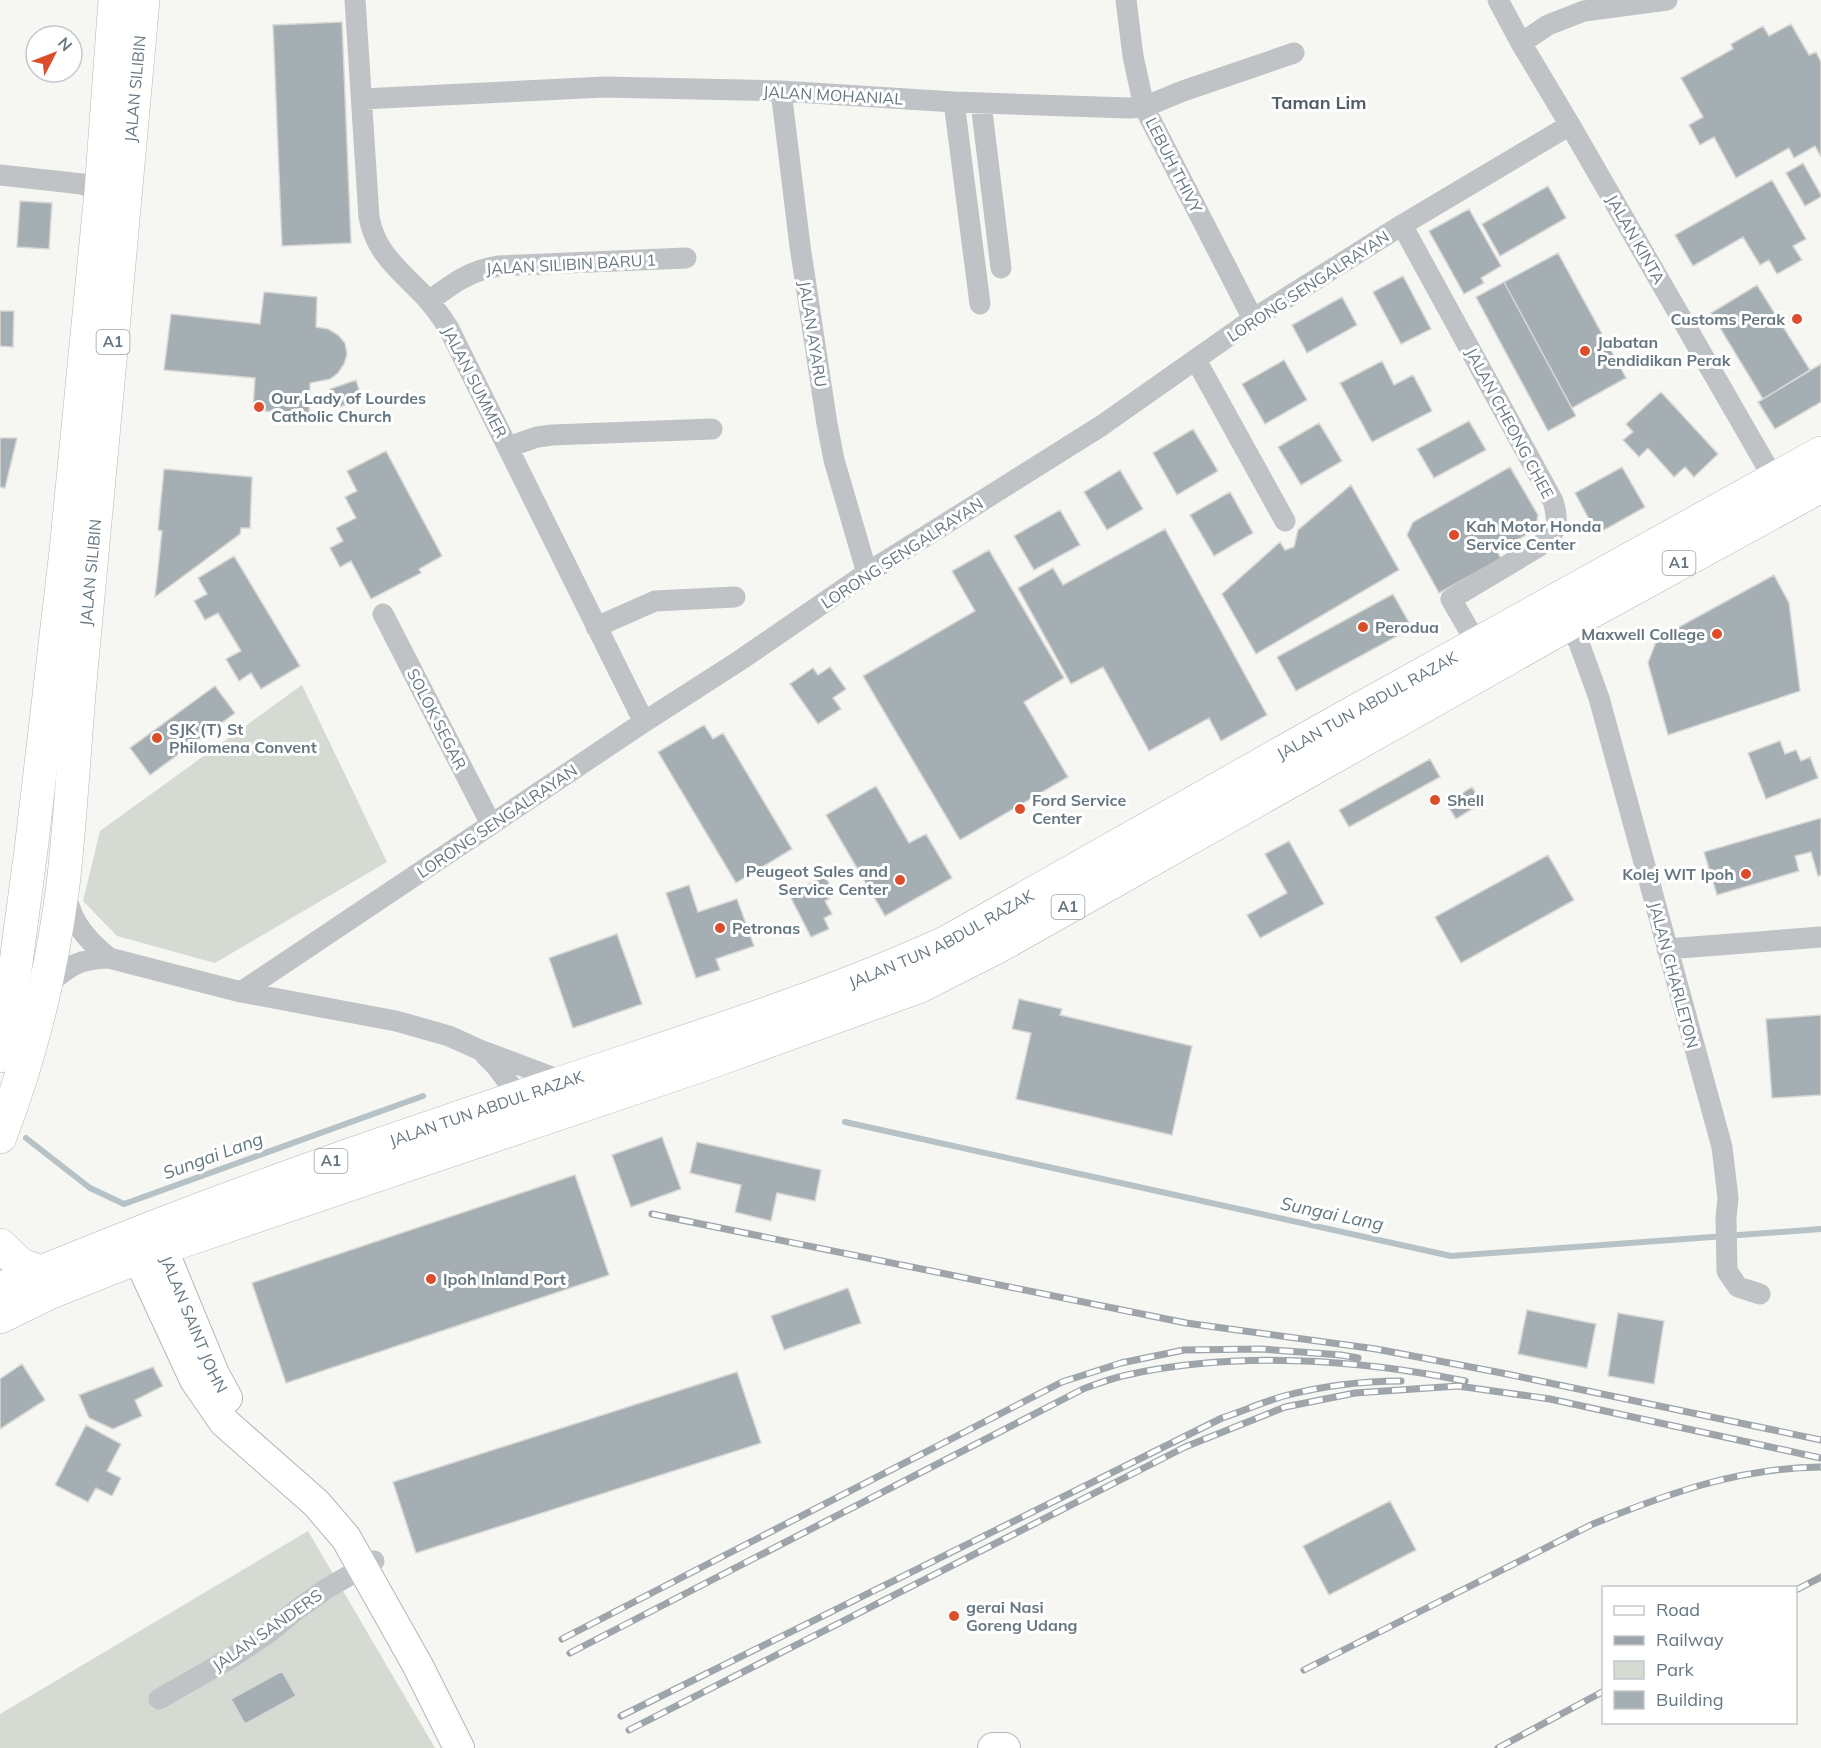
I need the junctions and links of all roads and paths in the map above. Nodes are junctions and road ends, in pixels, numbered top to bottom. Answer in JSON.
{"nodes":[{"id":1,"x":115,"y":0,"type":"edge"},
{"id":2,"x":143,"y":0,"type":"edge"},
{"id":3,"x":355,"y":0,"type":"edge"},
{"id":4,"x":1126,"y":0,"type":"edge"},
{"id":5,"x":1498,"y":0,"type":"edge"},
{"id":6,"x":1667,"y":0,"type":"edge"},
{"id":7,"x":1521,"y":43,"type":"junction"},
{"id":8,"x":1294,"y":53,"type":"dead end"},
{"id":9,"x":781,"y":91,"type":"junction"},
{"id":10,"x":362,"y":99,"type":"junction"},
{"id":11,"x":954,"y":102,"type":"junction"},
{"id":12,"x":981,"y":103,"type":"junction"},
{"id":13,"x":1144,"y":107,"type":"junction"},
{"id":14,"x":1570,"y":125,"type":"junction"},
{"id":15,"x":0,"y":175,"type":"edge"},
{"id":16,"x":101,"y":192,"type":"junction"},
{"id":17,"x":1402,"y":225,"type":"junction"},
{"id":18,"x":686,"y":258,"type":"dead end"},
{"id":19,"x":1001,"y":268,"type":"dead end"},
{"id":20,"x":429,"y":301,"type":"junction"},
{"id":21,"x":980,"y":304,"type":"dead end"},
{"id":22,"x":1253,"y":319,"type":"junction"},
{"id":23,"x":1196,"y":360,"type":"junction"},
{"id":24,"x":712,"y":429,"type":"dead end"},
{"id":25,"x":508,"y":447,"type":"junction"},
{"id":26,"x":1821,"y":453,"type":"edge"},
{"id":27,"x":1821,"y":477,"type":"edge"},
{"id":28,"x":1774,"y":479,"type":"junction"},
{"id":29,"x":1821,"y":486,"type":"edge"},
{"id":30,"x":1285,"y":521,"type":"dead end"},
{"id":31,"x":1727,"y":537,"type":"junction"},
{"id":32,"x":867,"y":573,"type":"junction"},
{"id":33,"x":735,"y":597,"type":"dead end"},
{"id":34,"x":1562,"y":612,"type":"junction"},
{"id":35,"x":383,"y":615,"type":"dead end"},
{"id":36,"x":596,"y":627,"type":"junction"},
{"id":37,"x":1477,"y":644,"type":"junction"},
{"id":38,"x":644,"y":722,"type":"junction"},
{"id":39,"x":491,"y":824,"type":"junction"},
{"id":40,"x":31,"y":850,"type":"junction"},
{"id":41,"x":63,"y":885,"type":"junction"},
{"id":42,"x":55,"y":934,"type":"junction"},
{"id":43,"x":1821,"y":937,"type":"edge"},
{"id":44,"x":1667,"y":949,"type":"junction"},
{"id":45,"x":109,"y":958,"type":"junction"},
{"id":46,"x":44,"y":989,"type":"junction"},
{"id":47,"x":241,"y":992,"type":"junction"},
{"id":48,"x":480,"y":1050,"type":"junction"},
{"id":49,"x":0,"y":1056,"type":"edge"},
{"id":50,"x":565,"y":1082,"type":"junction"},
{"id":51,"x":528,"y":1109,"type":"junction"},
{"id":52,"x":0,"y":1137,"type":"edge"},
{"id":53,"x":0,"y":1245,"type":"edge"},
{"id":54,"x":148,"y":1245,"type":"junction"},
{"id":55,"x":41,"y":1272,"type":"junction"},
{"id":56,"x":0,"y":1289,"type":"edge"},
{"id":57,"x":1760,"y":1294,"type":"dead end"},
{"id":58,"x":0,"y":1317,"type":"edge"},
{"id":59,"x":369,"y":1564,"type":"junction"},
{"id":60,"x":159,"y":1699,"type":"dead end"},
{"id":61,"x":459,"y":1748,"type":"edge"},
{"id":62,"x":473,"y":1748,"type":"edge"},
{"id":63,"x":993,"y":1748,"type":"edge"},
{"id":64,"x":1005,"y":1748,"type":"edge"}],
"edges":[{"from":1,"to":16,"type":"main road","name":"JALAN SILIBIN","number":"A1"},
{"from":2,"to":41,"type":"main road","name":"JALAN SILIBIN","number":"A1"},
{"from":3,"to":10,"type":"street","name":"JALAN SUMMER"},
{"from":4,"to":13,"type":"street","name":"LEBUH THIVY"},
{"from":5,"to":7,"type":"street","name":"JALAN KINTA"},
{"from":6,"to":7,"type":"street"},
{"from":7,"to":14,"type":"street","name":"JALAN KINTA"},
{"from":8,"to":13,"type":"street","name":"JALAN MOHANIAL"},
{"from":9,"to":10,"type":"street","name":"JALAN MOHANIAL"},
{"from":9,"to":11,"type":"street","name":"JALAN MOHANIAL"},
{"from":9,"to":32,"type":"street","name":"JALAN AYARU"},
{"from":10,"to":20,"type":"street","name":"JALAN SUMMER"},
{"from":11,"to":12,"type":"street","name":"JALAN MOHANIAL"},
{"from":11,"to":21,"type":"street"},
{"from":12,"to":13,"type":"street","name":"JALAN MOHANIAL"},
{"from":12,"to":19,"type":"street"},
{"from":13,"to":22,"type":"street","name":"LEBUH THIVY"},
{"from":14,"to":17,"type":"street","name":"LORONG SENGALRAYAN"},
{"from":14,"to":28,"type":"street","name":"JALAN KINTA"},
{"from":15,"to":16,"type":"street"},
{"from":16,"to":40,"type":"main road","name":"JALAN SILIBIN","number":"A1"},
{"from":17,"to":22,"type":"street","name":"LORONG SENGALRAYAN"},
{"from":17,"to":37,"type":"street","name":"JALAN CHEONG CHEE"},
{"from":18,"to":20,"type":"street","name":"JALAN SILIBIN BARU 1"},
{"from":20,"to":25,"type":"street","name":"JALAN SUMMER"},
{"from":22,"to":23,"type":"street","name":"LORONG SENGALRAYAN"},
{"from":23,"to":30,"type":"street"},
{"from":23,"to":32,"type":"street","name":"LORONG SENGALRAYAN"},
{"from":24,"to":25,"type":"street"},
{"from":25,"to":36,"type":"street","name":"JALAN SUMMER"},
{"from":26,"to":28,"type":"main road","name":"JALAN TUN ABDUL RAZAK","number":"A1"},
{"from":27,"to":28,"type":"main road"},
{"from":28,"to":31,"type":"main road"},
{"from":28,"to":34,"type":"main road","name":"JALAN TUN ABDUL RAZAK","number":"A1"},
{"from":29,"to":31,"type":"main road","name":"JALAN TUN ABDUL RAZAK","number":"A1"},
{"from":31,"to":34,"type":"main road","name":"JALAN TUN ABDUL RAZAK","number":"A1"},
{"from":32,"to":38,"type":"street","name":"LORONG SENGALRAYAN"},
{"from":33,"to":36,"type":"street"},
{"from":34,"to":37,"type":"main road","name":"JALAN TUN ABDUL RAZAK","number":"A1"},
{"from":34,"to":44,"type":"street","name":"JALAN CHARLETON"},
{"from":34,"to":51,"type":"main road","name":"JALAN TUN ABDUL RAZAK","number":"A1"},
{"from":35,"to":39,"type":"street","name":"SOLOK SEGAR"},
{"from":36,"to":38,"type":"street","name":"JALAN SUMMER"},
{"from":37,"to":50,"type":"main road","name":"JALAN TUN ABDUL RAZAK","number":"A1"},
{"from":38,"to":39,"type":"street","name":"LORONG SENGALRAYAN"},
{"from":39,"to":47,"type":"street","name":"LORONG SENGALRAYAN"},
{"from":40,"to":42,"type":"main road"},
{"from":40,"to":49,"type":"main road","name":"JALAN SILIBIN","number":"A1"},
{"from":41,"to":42,"type":"main road","name":"JALAN SILIBIN","number":"A1"},
{"from":41,"to":45,"type":"street"},
{"from":42,"to":46,"type":"main road","name":"JALAN SILIBIN","number":"A1"},
{"from":43,"to":44,"type":"street"},
{"from":44,"to":57,"type":"street","name":"JALAN CHARLETON"},
{"from":45,"to":46,"type":"street"},
{"from":45,"to":47,"type":"street"},
{"from":46,"to":52,"type":"main road","name":"JALAN SILIBIN","number":"A1"},
{"from":47,"to":48,"type":"street"},
{"from":48,"to":50,"type":"street"},
{"from":48,"to":51,"type":"street"},
{"from":50,"to":51,"type":"main road","name":"JALAN TUN ABDUL RAZAK","number":"A1"},
{"from":51,"to":54,"type":"main road","name":"JALAN TUN ABDUL RAZAK","number":"A1"},
{"from":53,"to":55,"type":"main road"},
{"from":54,"to":55,"type":"main road","name":"JALAN TUN ABDUL RAZAK","number":"A1"},
{"from":54,"to":58,"type":"main road","name":"JALAN TUN ABDUL RAZAK","number":"A1"},
{"from":54,"to":59,"type":"street","name":"JALAN SAINT JOHN"},
{"from":55,"to":56,"type":"main road","name":"JALAN TUN ABDUL RAZAK","number":"A1"},
{"from":59,"to":60,"type":"street","name":"JALAN SANDERS"},
{"from":59,"to":61,"type":"street","name":"JALAN SAINT JOHN"},
{"from":59,"to":62,"type":"street","name":"JALAN SAINT JOHN"},
{"from":63,"to":64,"type":"street"}]}
